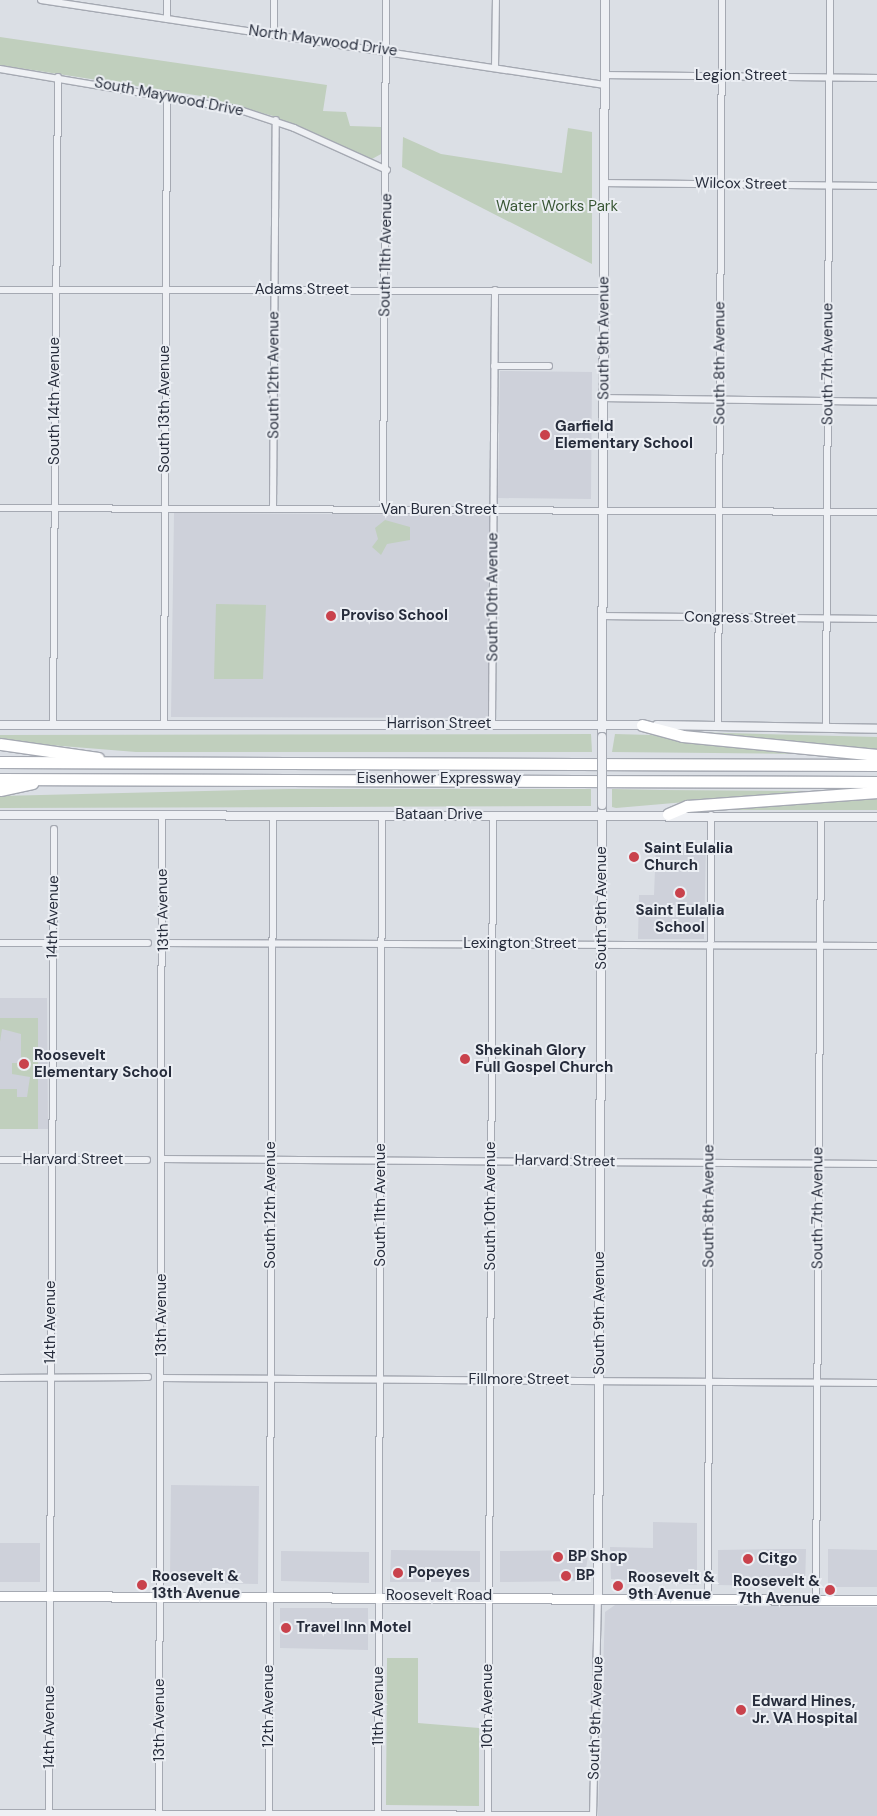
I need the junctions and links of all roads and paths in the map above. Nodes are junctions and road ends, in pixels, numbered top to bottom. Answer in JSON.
{"nodes":[{"id":1,"x":41,"y":0,"type":"edge"},
{"id":2,"x":166,"y":0,"type":"edge"},
{"id":3,"x":274,"y":0,"type":"edge"},
{"id":4,"x":386,"y":0,"type":"edge"},
{"id":5,"x":496,"y":0,"type":"edge"},
{"id":6,"x":605,"y":0,"type":"edge"},
{"id":7,"x":722,"y":0,"type":"edge"},
{"id":8,"x":830,"y":0,"type":"edge"},
{"id":9,"x":56,"y":1,"type":"edge"},
{"id":10,"x":167,"y":19,"type":"junction"},
{"id":11,"x":274,"y":34,"type":"junction"},
{"id":12,"x":385,"y":50,"type":"junction"},
{"id":13,"x":495,"y":68,"type":"junction"},
{"id":14,"x":0,"y":69,"type":"edge"},
{"id":15,"x":605,"y":75,"type":"junction"},
{"id":16,"x":722,"y":76,"type":"junction"},
{"id":17,"x":58,"y":77,"type":"junction"},
{"id":18,"x":830,"y":77,"type":"junction"},
{"id":19,"x":877,"y":78,"type":"edge"},
{"id":20,"x":605,"y":85,"type":"junction"},
{"id":21,"x":166,"y":94,"type":"junction"},
{"id":22,"x":276,"y":120,"type":"junction"},
{"id":23,"x":386,"y":170,"type":"junction"},
{"id":24,"x":604,"y":183,"type":"junction"},
{"id":25,"x":721,"y":183,"type":"junction"},
{"id":26,"x":829,"y":186,"type":"junction"},
{"id":27,"x":877,"y":186,"type":"edge"},
{"id":28,"x":0,"y":290,"type":"edge"},
{"id":29,"x":55,"y":290,"type":"junction"},
{"id":30,"x":165,"y":290,"type":"junction"},
{"id":31,"x":274,"y":290,"type":"junction"},
{"id":32,"x":385,"y":290,"type":"junction"},
{"id":33,"x":494,"y":290,"type":"junction"},
{"id":34,"x":604,"y":291,"type":"junction"},
{"id":35,"x":494,"y":366,"type":"junction"},
{"id":36,"x":549,"y":366,"type":"dead end"},
{"id":37,"x":603,"y":398,"type":"junction"},
{"id":38,"x":720,"y":400,"type":"junction"},
{"id":39,"x":828,"y":401,"type":"junction"},
{"id":40,"x":877,"y":402,"type":"edge"},
{"id":41,"x":0,"y":508,"type":"edge"},
{"id":42,"x":55,"y":508,"type":"junction"},
{"id":43,"x":165,"y":508,"type":"junction"},
{"id":44,"x":273,"y":509,"type":"junction"},
{"id":45,"x":383,"y":509,"type":"junction"},
{"id":46,"x":493,"y":510,"type":"junction"},
{"id":47,"x":603,"y":510,"type":"junction"},
{"id":48,"x":719,"y":511,"type":"junction"},
{"id":49,"x":827,"y":511,"type":"junction"},
{"id":50,"x":877,"y":512,"type":"edge"},
{"id":51,"x":603,"y":616,"type":"junction"},
{"id":52,"x":718,"y":617,"type":"junction"},
{"id":53,"x":827,"y":618,"type":"junction"},
{"id":54,"x":877,"y":619,"type":"edge"},
{"id":55,"x":492,"y":724,"type":"junction"},
{"id":56,"x":602,"y":724,"type":"junction"},
{"id":57,"x":0,"y":725,"type":"edge"},
{"id":58,"x":53,"y":725,"type":"junction"},
{"id":59,"x":164,"y":725,"type":"junction"},
{"id":60,"x":642,"y":725,"type":"junction"},
{"id":61,"x":718,"y":726,"type":"junction"},
{"id":62,"x":826,"y":728,"type":"junction"},
{"id":63,"x":877,"y":729,"type":"edge"},
{"id":64,"x":0,"y":744,"type":"edge"},
{"id":65,"x":877,"y":755,"type":"edge"},
{"id":66,"x":0,"y":762,"type":"edge"},
{"id":67,"x":114,"y":762,"type":"junction"},
{"id":68,"x":877,"y":765,"type":"edge"},
{"id":69,"x":0,"y":779,"type":"edge"},
{"id":70,"x":43,"y":779,"type":"junction"},
{"id":71,"x":877,"y":782,"type":"edge"},
{"id":72,"x":0,"y":790,"type":"edge"},
{"id":73,"x":877,"y":792,"type":"edge"},
{"id":74,"x":0,"y":814,"type":"edge"},
{"id":75,"x":602,"y":814,"type":"junction"},
{"id":76,"x":668,"y":814,"type":"junction"},
{"id":77,"x":162,"y":815,"type":"junction"},
{"id":78,"x":273,"y":815,"type":"junction"},
{"id":79,"x":382,"y":815,"type":"junction"},
{"id":80,"x":493,"y":815,"type":"junction"},
{"id":81,"x":711,"y":815,"type":"junction"},
{"id":82,"x":821,"y":816,"type":"junction"},
{"id":83,"x":877,"y":817,"type":"edge"},
{"id":84,"x":54,"y":828,"type":"dead end"},
{"id":85,"x":0,"y":943,"type":"edge"},
{"id":86,"x":53,"y":943,"type":"junction"},
{"id":87,"x":148,"y":943,"type":"dead end"},
{"id":88,"x":163,"y":943,"type":"junction"},
{"id":89,"x":272,"y":944,"type":"junction"},
{"id":90,"x":382,"y":944,"type":"junction"},
{"id":91,"x":492,"y":944,"type":"junction"},
{"id":92,"x":602,"y":944,"type":"junction"},
{"id":93,"x":710,"y":945,"type":"junction"},
{"id":94,"x":820,"y":946,"type":"junction"},
{"id":95,"x":877,"y":946,"type":"edge"},
{"id":96,"x":162,"y":1159,"type":"junction"},
{"id":97,"x":0,"y":1160,"type":"edge"},
{"id":98,"x":52,"y":1160,"type":"junction"},
{"id":99,"x":147,"y":1160,"type":"dead end"},
{"id":100,"x":271,"y":1160,"type":"junction"},
{"id":101,"x":380,"y":1160,"type":"junction"},
{"id":102,"x":491,"y":1160,"type":"junction"},
{"id":103,"x":601,"y":1162,"type":"junction"},
{"id":104,"x":710,"y":1163,"type":"junction"},
{"id":105,"x":818,"y":1164,"type":"junction"},
{"id":106,"x":877,"y":1164,"type":"edge"},
{"id":107,"x":0,"y":1378,"type":"edge"},
{"id":108,"x":51,"y":1378,"type":"junction"},
{"id":109,"x":148,"y":1378,"type":"dead end"},
{"id":110,"x":161,"y":1378,"type":"junction"},
{"id":111,"x":270,"y":1378,"type":"junction"},
{"id":112,"x":380,"y":1379,"type":"junction"},
{"id":113,"x":490,"y":1380,"type":"junction"},
{"id":114,"x":599,"y":1380,"type":"junction"},
{"id":115,"x":708,"y":1381,"type":"junction"},
{"id":116,"x":818,"y":1382,"type":"junction"},
{"id":117,"x":877,"y":1383,"type":"edge"},
{"id":118,"x":0,"y":1596,"type":"edge"},
{"id":119,"x":50,"y":1596,"type":"junction"},
{"id":120,"x":161,"y":1596,"type":"junction"},
{"id":121,"x":269,"y":1596,"type":"junction"},
{"id":122,"x":379,"y":1596,"type":"junction"},
{"id":123,"x":489,"y":1596,"type":"junction"},
{"id":124,"x":598,"y":1597,"type":"junction"},
{"id":125,"x":708,"y":1598,"type":"junction"},
{"id":126,"x":816,"y":1600,"type":"junction"},
{"id":127,"x":877,"y":1600,"type":"edge"},
{"id":128,"x":0,"y":1813,"type":"edge"},
{"id":129,"x":49,"y":1815,"type":"edge"},
{"id":130,"x":159,"y":1815,"type":"edge"},
{"id":131,"x":269,"y":1815,"type":"edge"},
{"id":132,"x":378,"y":1815,"type":"edge"},
{"id":133,"x":488,"y":1815,"type":"edge"},
{"id":134,"x":592,"y":1815,"type":"edge"}],
"edges":[{"from":1,"to":9,"type":"street","name":"North Maywood Drive"},
{"from":2,"to":10,"type":"street"},
{"from":3,"to":11,"type":"street"},
{"from":4,"to":12,"type":"street","name":"South 11th Avenue"},
{"from":5,"to":13,"type":"street"},
{"from":6,"to":15,"type":"street","name":"South 9th Avenue"},
{"from":7,"to":16,"type":"street","name":"South 8th Avenue"},
{"from":8,"to":18,"type":"street","name":"South 7th Avenue"},
{"from":9,"to":10,"type":"street","name":"North Maywood Drive"},
{"from":10,"to":11,"type":"street","name":"North Maywood Drive"},
{"from":11,"to":12,"type":"street","name":"North Maywood Drive"},
{"from":12,"to":13,"type":"street","name":"North Maywood Drive"},
{"from":12,"to":23,"type":"street","name":"South 11th Avenue"},
{"from":13,"to":20,"type":"street","name":"North Maywood Drive"},
{"from":14,"to":17,"type":"street","name":"South Maywood Drive"},
{"from":15,"to":16,"type":"street","name":"Legion Street"},
{"from":15,"to":20,"type":"street","name":"South 9th Avenue"},
{"from":16,"to":18,"type":"street","name":"Legion Street"},
{"from":16,"to":25,"type":"street","name":"South 8th Avenue"},
{"from":17,"to":21,"type":"street","name":"South Maywood Drive"},
{"from":17,"to":29,"type":"street","name":"South 14th Avenue"},
{"from":18,"to":19,"type":"street","name":"Legion Street"},
{"from":18,"to":26,"type":"street","name":"South 7th Avenue"},
{"from":20,"to":24,"type":"street","name":"South 9th Avenue"},
{"from":21,"to":22,"type":"street","name":"South Maywood Drive"},
{"from":21,"to":30,"type":"street","name":"South 13th Avenue"},
{"from":22,"to":23,"type":"street","name":"South Maywood Drive"},
{"from":22,"to":31,"type":"street","name":"South 12th Avenue"},
{"from":23,"to":32,"type":"street","name":"South 11th Avenue"},
{"from":24,"to":25,"type":"street","name":"Wilcox Street"},
{"from":24,"to":34,"type":"street","name":"South 9th Avenue"},
{"from":25,"to":26,"type":"street","name":"Wilcox Street"},
{"from":25,"to":38,"type":"street","name":"South 8th Avenue"},
{"from":26,"to":27,"type":"street","name":"Wilcox Street"},
{"from":26,"to":39,"type":"street","name":"South 7th Avenue"},
{"from":28,"to":29,"type":"street","name":"Adams Street"},
{"from":29,"to":30,"type":"street","name":"Adams Street"},
{"from":29,"to":42,"type":"street","name":"South 14th Avenue"},
{"from":30,"to":31,"type":"street","name":"Adams Street"},
{"from":30,"to":43,"type":"street","name":"South 13th Avenue"},
{"from":31,"to":32,"type":"street","name":"Adams Street"},
{"from":31,"to":44,"type":"street","name":"South 12th Avenue"},
{"from":32,"to":33,"type":"street","name":"Adams Street"},
{"from":32,"to":45,"type":"street","name":"South 11th Avenue"},
{"from":33,"to":34,"type":"street","name":"Adams Street"},
{"from":33,"to":35,"type":"street","name":"South 10th Avenue"},
{"from":34,"to":37,"type":"street","name":"South 9th Avenue"},
{"from":35,"to":36,"type":"street"},
{"from":35,"to":46,"type":"street","name":"South 10th Avenue"},
{"from":37,"to":38,"type":"street"},
{"from":37,"to":47,"type":"street","name":"South 9th Avenue"},
{"from":38,"to":39,"type":"street"},
{"from":38,"to":48,"type":"street","name":"South 8th Avenue"},
{"from":39,"to":40,"type":"street"},
{"from":39,"to":49,"type":"street","name":"South 7th Avenue"},
{"from":41,"to":42,"type":"street","name":"Van Buren Street"},
{"from":42,"to":43,"type":"street","name":"Van Buren Street"},
{"from":42,"to":58,"type":"street","name":"South 14th Avenue"},
{"from":43,"to":44,"type":"street","name":"Van Buren Street"},
{"from":43,"to":59,"type":"street","name":"South 13th Avenue"},
{"from":44,"to":45,"type":"street","name":"Van Buren Street"},
{"from":45,"to":46,"type":"street","name":"Van Buren Street"},
{"from":46,"to":47,"type":"street","name":"Van Buren Street"},
{"from":46,"to":55,"type":"street","name":"South 10th Avenue"},
{"from":47,"to":48,"type":"street","name":"Van Buren Street"},
{"from":47,"to":51,"type":"street","name":"South 9th Avenue"},
{"from":48,"to":49,"type":"street","name":"Van Buren Street"},
{"from":48,"to":52,"type":"street","name":"South 8th Avenue"},
{"from":49,"to":50,"type":"street","name":"Van Buren Street"},
{"from":49,"to":53,"type":"street","name":"South 7th Avenue"},
{"from":51,"to":52,"type":"street","name":"Congress Street"},
{"from":51,"to":56,"type":"street","name":"South 9th Avenue"},
{"from":52,"to":53,"type":"street","name":"Congress Street"},
{"from":52,"to":61,"type":"street","name":"South 8th Avenue"},
{"from":53,"to":54,"type":"street","name":"Congress Street"},
{"from":53,"to":62,"type":"street","name":"South 7th Avenue"},
{"from":55,"to":56,"type":"street","name":"Harrison Street"},
{"from":55,"to":59,"type":"street","name":"Harrison Street"},
{"from":56,"to":60,"type":"street","name":"Harrison Street"},
{"from":56,"to":75,"type":"street","name":"South 9th Avenue","bridge":true},
{"from":57,"to":58,"type":"street","name":"Harrison Street"},
{"from":58,"to":59,"type":"street","name":"Harrison Street"},
{"from":60,"to":61,"type":"street","name":"Harrison Street"},
{"from":60,"to":65,"type":"highway"},
{"from":61,"to":62,"type":"street","name":"Harrison Street"},
{"from":62,"to":63,"type":"street","name":"Harrison Street"},
{"from":64,"to":67,"type":"highway"},
{"from":66,"to":67,"type":"highway","name":"Eisenhower Expressway"},
{"from":67,"to":68,"type":"highway","name":"Eisenhower Expressway"},
{"from":69,"to":70,"type":"highway","name":"Eisenhower Expressway"},
{"from":70,"to":71,"type":"highway","name":"Eisenhower Expressway"},
{"from":70,"to":72,"type":"highway"},
{"from":73,"to":76,"type":"highway"},
{"from":74,"to":77,"type":"street","name":"Bataan Drive"},
{"from":75,"to":76,"type":"street","name":"Bataan Drive"},
{"from":75,"to":80,"type":"street","name":"Bataan Drive"},
{"from":75,"to":92,"type":"street","name":"South 9th Avenue"},
{"from":76,"to":81,"type":"street","name":"Bataan Drive"},
{"from":77,"to":78,"type":"street","name":"Bataan Drive"},
{"from":77,"to":88,"type":"street","name":"13th Avenue"},
{"from":78,"to":79,"type":"street","name":"Bataan Drive"},
{"from":78,"to":89,"type":"street","name":"South 12th Avenue"},
{"from":79,"to":80,"type":"street","name":"Bataan Drive"},
{"from":79,"to":90,"type":"street","name":"South 11th Avenue"},
{"from":80,"to":91,"type":"street","name":"South 10th Avenue"},
{"from":81,"to":82,"type":"street","name":"Bataan Drive"},
{"from":81,"to":93,"type":"street","name":"South 8th Avenue"},
{"from":82,"to":83,"type":"street","name":"Bataan Drive"},
{"from":82,"to":94,"type":"street","name":"South 7th Avenue"},
{"from":84,"to":86,"type":"street","name":"14th Avenue"},
{"from":85,"to":86,"type":"street"},
{"from":86,"to":87,"type":"street"},
{"from":86,"to":98,"type":"street","name":"14th Avenue"},
{"from":88,"to":89,"type":"street","name":"Lexington Street"},
{"from":88,"to":96,"type":"street","name":"13th Avenue"},
{"from":89,"to":90,"type":"street","name":"Lexington Street"},
{"from":89,"to":100,"type":"street","name":"South 12th Avenue"},
{"from":90,"to":91,"type":"street","name":"Lexington Street"},
{"from":90,"to":101,"type":"street","name":"South 11th Avenue"},
{"from":91,"to":92,"type":"street","name":"Lexington Street"},
{"from":91,"to":102,"type":"street","name":"South 10th Avenue"},
{"from":92,"to":93,"type":"street","name":"Lexington Street"},
{"from":92,"to":103,"type":"street","name":"South 9th Avenue"},
{"from":93,"to":94,"type":"street","name":"Lexington Street"},
{"from":93,"to":104,"type":"street","name":"South 8th Avenue"},
{"from":94,"to":95,"type":"street","name":"Lexington Street"},
{"from":94,"to":105,"type":"street","name":"South 7th Avenue"},
{"from":96,"to":100,"type":"street","name":"Harvard Street"},
{"from":96,"to":110,"type":"street","name":"13th Avenue"},
{"from":97,"to":98,"type":"street","name":"Harvard Street"},
{"from":98,"to":99,"type":"street","name":"Harvard Street"},
{"from":98,"to":108,"type":"street","name":"14th Avenue"},
{"from":100,"to":101,"type":"street","name":"Harvard Street"},
{"from":100,"to":111,"type":"street","name":"South 12th Avenue"},
{"from":101,"to":102,"type":"street","name":"Harvard Street"},
{"from":101,"to":112,"type":"street","name":"South 11th Avenue"},
{"from":102,"to":103,"type":"street","name":"Harvard Street"},
{"from":102,"to":113,"type":"street","name":"South 10th Avenue"},
{"from":103,"to":104,"type":"street","name":"Harvard Street"},
{"from":103,"to":114,"type":"street","name":"South 9th Avenue"},
{"from":104,"to":105,"type":"street","name":"Harvard Street"},
{"from":104,"to":115,"type":"street","name":"South 8th Avenue"},
{"from":105,"to":106,"type":"street","name":"Harvard Street"},
{"from":105,"to":116,"type":"street","name":"South 7th Avenue"},
{"from":107,"to":108,"type":"street"},
{"from":108,"to":109,"type":"street"},
{"from":108,"to":119,"type":"street","name":"14th Avenue"},
{"from":110,"to":111,"type":"street","name":"Fillmore Street"},
{"from":110,"to":120,"type":"street","name":"13th Avenue"},
{"from":111,"to":112,"type":"street","name":"Fillmore Street"},
{"from":111,"to":121,"type":"street","name":"South 12th Avenue"},
{"from":112,"to":113,"type":"street","name":"Fillmore Street"},
{"from":112,"to":122,"type":"street","name":"South 11th Avenue"},
{"from":113,"to":114,"type":"street","name":"Fillmore Street"},
{"from":113,"to":123,"type":"street","name":"South 10th Avenue"},
{"from":114,"to":115,"type":"street","name":"Fillmore Street"},
{"from":114,"to":124,"type":"street","name":"South 9th Avenue"},
{"from":115,"to":116,"type":"street","name":"Fillmore Street"},
{"from":115,"to":125,"type":"street","name":"South 8th Avenue"},
{"from":116,"to":117,"type":"street","name":"Fillmore Street"},
{"from":116,"to":126,"type":"street","name":"South 7th Avenue"},
{"from":118,"to":119,"type":"main road","name":"Roosevelt Road"},
{"from":119,"to":120,"type":"main road","name":"Roosevelt Road"},
{"from":119,"to":129,"type":"street","name":"14th Avenue"},
{"from":120,"to":121,"type":"main road","name":"Roosevelt Road"},
{"from":120,"to":130,"type":"street","name":"13th Avenue"},
{"from":121,"to":122,"type":"main road","name":"Roosevelt Road"},
{"from":121,"to":131,"type":"street","name":"12th Avenue"},
{"from":122,"to":123,"type":"main road","name":"Roosevelt Road"},
{"from":122,"to":132,"type":"street","name":"11th Avenue"},
{"from":123,"to":124,"type":"main road","name":"Roosevelt Road"},
{"from":123,"to":133,"type":"street","name":"10th Avenue"},
{"from":124,"to":125,"type":"main road","name":"Roosevelt Road"},
{"from":124,"to":134,"type":"street","name":"South 9th Avenue"},
{"from":125,"to":126,"type":"main road","name":"Roosevelt Road"},
{"from":126,"to":127,"type":"main road","name":"Roosevelt Road"},
{"from":128,"to":129,"type":"street"},
{"from":129,"to":130,"type":"street"},
{"from":130,"to":131,"type":"street"},
{"from":131,"to":132,"type":"street"},
{"from":132,"to":133,"type":"street"},
{"from":133,"to":134,"type":"street"}]}
